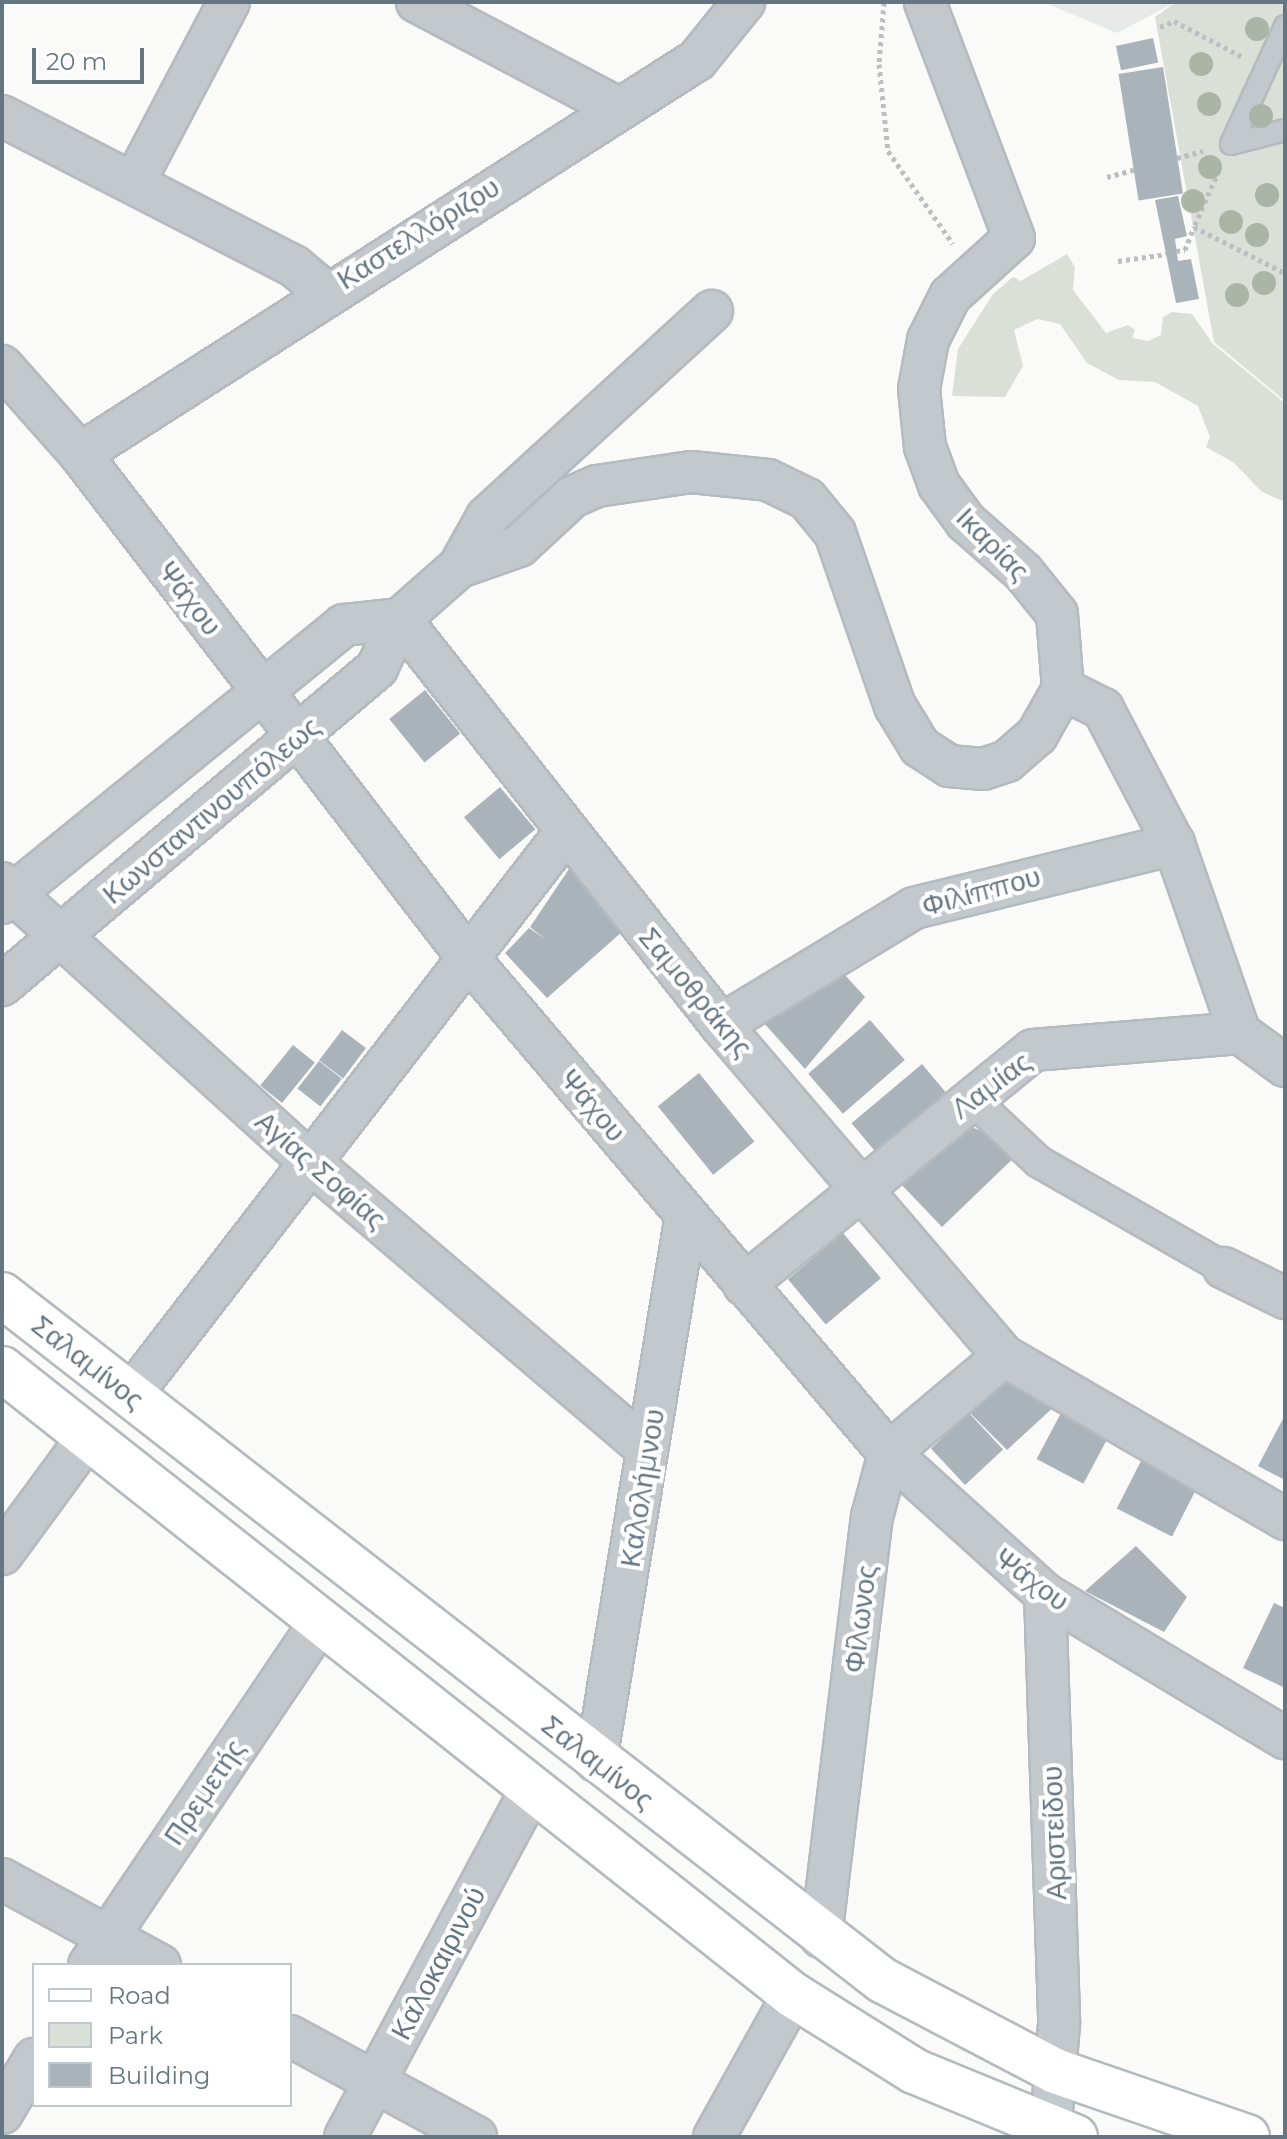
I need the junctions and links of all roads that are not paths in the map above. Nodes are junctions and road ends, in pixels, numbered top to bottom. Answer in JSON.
{"nodes":[{"id":1,"x":229,"y":2,"type":"edge"},
{"id":2,"x":417,"y":2,"type":"edge"},
{"id":3,"x":744,"y":2,"type":"edge"},
{"id":4,"x":925,"y":2,"type":"edge"},
{"id":5,"x":477,"y":16,"type":"edge"},
{"id":6,"x":1285,"y":26,"type":"edge"},
{"id":7,"x":616,"y":107,"type":"junction"},
{"id":8,"x":2,"y":116,"type":"edge"},
{"id":9,"x":1285,"y":130,"type":"edge"},
{"id":10,"x":135,"y":181,"type":"junction"},
{"id":11,"x":325,"y":292,"type":"junction"},
{"id":12,"x":712,"y":311,"type":"dead end"},
{"id":13,"x":2,"y":366,"type":"edge"},
{"id":14,"x":80,"y":454,"type":"junction"},
{"id":15,"x":459,"y":567,"type":"junction"},
{"id":16,"x":400,"y":619,"type":"junction"},
{"id":17,"x":1063,"y":689,"type":"junction"},
{"id":18,"x":261,"y":691,"type":"junction"},
{"id":19,"x":297,"y":739,"type":"junction"},
{"id":20,"x":565,"y":833,"type":"junction"},
{"id":21,"x":1174,"y":844,"type":"junction"},
{"id":22,"x":6,"y":893,"type":"edge"},
{"id":23,"x":61,"y":935,"type":"junction"},
{"id":24,"x":469,"y":959,"type":"junction"},
{"id":25,"x":2,"y":985,"type":"edge"},
{"id":26,"x":721,"y":1025,"type":"junction"},
{"id":27,"x":1240,"y":1033,"type":"junction"},
{"id":28,"x":1285,"y":1066,"type":"edge"},
{"id":29,"x":971,"y":1098,"type":"junction"},
{"id":30,"x":311,"y":1163,"type":"junction"},
{"id":31,"x":864,"y":1189,"type":"junction"},
{"id":32,"x":686,"y":1215,"type":"junction"},
{"id":33,"x":1224,"y":1268,"type":"joint"},
{"id":34,"x":744,"y":1285,"type":"junction"},
{"id":35,"x":2,"y":1295,"type":"edge"},
{"id":36,"x":1285,"y":1298,"type":"edge"},
{"id":37,"x":1004,"y":1356,"type":"junction"},
{"id":38,"x":2,"y":1369,"type":"edge"},
{"id":39,"x":130,"y":1396,"type":"junction"},
{"id":40,"x":88,"y":1437,"type":"junction"},
{"id":41,"x":647,"y":1449,"type":"junction"},
{"id":42,"x":889,"y":1453,"type":"junction"},
{"id":43,"x":1285,"y":1519,"type":"edge"},
{"id":44,"x":2,"y":1554,"type":"edge"},
{"id":45,"x":1045,"y":1594,"type":"junction"},
{"id":46,"x":321,"y":1621,"type":"junction"},
{"id":47,"x":1285,"y":1738,"type":"edge"},
{"id":48,"x":596,"y":1761,"type":"junction"},
{"id":49,"x":532,"y":1788,"type":"junction"},
{"id":50,"x":2,"y":1879,"type":"edge"},
{"id":51,"x":821,"y":1937,"type":"junction"},
{"id":52,"x":98,"y":1950,"type":"edge"},
{"id":53,"x":152,"y":1963,"type":"edge"},
{"id":54,"x":793,"y":1995,"type":"junction"},
{"id":55,"x":292,"y":2037,"type":"edge"},
{"id":56,"x":32,"y":2062,"type":"edge"},
{"id":57,"x":1055,"y":2071,"type":"junction"},
{"id":58,"x":375,"y":2082,"type":"junction"},
{"id":59,"x":2,"y":2113,"type":"edge"},
{"id":60,"x":1059,"y":2134,"type":"edge"},
{"id":61,"x":345,"y":2137,"type":"edge"},
{"id":62,"x":476,"y":2137,"type":"edge"},
{"id":63,"x":714,"y":2137,"type":"edge"},
{"id":64,"x":1247,"y":2137,"type":"edge"}],
"edges":[{"from":1,"to":10,"type":"street"},
{"from":2,"to":5,"type":"street"},
{"from":3,"to":7,"type":"street","name":"Καστελλόριζου"},
{"from":4,"to":17,"type":"street","name":"Ικαρίας"},
{"from":5,"to":7,"type":"street"},
{"from":6,"to":9,"type":"lane"},
{"from":7,"to":11,"type":"street","name":"Καστελλόριζου"},
{"from":8,"to":10,"type":"street"},
{"from":10,"to":11,"type":"street"},
{"from":11,"to":14,"type":"street","name":"Καστελλόριζου"},
{"from":12,"to":15,"type":"street","name":"Κωνσταντινουπόλεως"},
{"from":13,"to":14,"type":"street","name":"Ψάχου"},
{"from":14,"to":18,"type":"street","name":"Ψάχου"},
{"from":15,"to":16,"type":"street","name":"Κωνσταντινουπόλεως"},
{"from":15,"to":17,"type":"street","name":"Κωνσταντινουπόλεως"},
{"from":16,"to":18,"type":"street","name":"Κωνσταντινουπόλεως"},
{"from":16,"to":19,"type":"street","name":"Κωνσταντινουπόλεως"},
{"from":16,"to":20,"type":"street","name":"Σαμοθράκης"},
{"from":17,"to":21,"type":"street"},
{"from":18,"to":19,"type":"street","name":"Ψάχου"},
{"from":18,"to":22,"type":"street","name":"Κωνσταντινουπόλεως"},
{"from":19,"to":23,"type":"street","name":"Κωνσταντινουπόλεως"},
{"from":19,"to":24,"type":"street","name":"Ψάχου"},
{"from":20,"to":24,"type":"street"},
{"from":20,"to":26,"type":"street","name":"Σαμοθράκης"},
{"from":21,"to":26,"type":"street","name":"Φιλίππου"},
{"from":21,"to":27,"type":"street"},
{"from":22,"to":23,"type":"street","name":"Αγίας Σοφίας"},
{"from":23,"to":25,"type":"street","name":"Κωνσταντινουπόλεως"},
{"from":23,"to":30,"type":"street","name":"Αγίας Σοφίας"},
{"from":24,"to":30,"type":"street"},
{"from":24,"to":32,"type":"street","name":"Ψάχου"},
{"from":26,"to":31,"type":"street","name":"Σαμοθράκης"},
{"from":27,"to":28,"type":"street"},
{"from":27,"to":29,"type":"street","name":"Λαμίας"},
{"from":29,"to":31,"type":"street","name":"Λαμίας"},
{"from":29,"to":33,"type":"street"},
{"from":30,"to":39,"type":"street"},
{"from":30,"to":41,"type":"street","name":"Αγίας Σοφίας"},
{"from":31,"to":34,"type":"street","name":"Λαμίας"},
{"from":31,"to":37,"type":"street","name":"Σαμοθράκης"},
{"from":32,"to":34,"type":"street","name":"Ψάχου"},
{"from":32,"to":41,"type":"street","name":"Καλολήμνου"},
{"from":33,"to":36,"type":"street"},
{"from":34,"to":42,"type":"street","name":"Ψάχου"},
{"from":35,"to":39,"type":"main road","name":"Σαλαμίνος"},
{"from":37,"to":42,"type":"street"},
{"from":37,"to":43,"type":"street","name":"Σαμοθράκης"},
{"from":38,"to":40,"type":"main road","name":"Σαλαμίνος"},
{"from":39,"to":48,"type":"main road","name":"Σαλαμίνος"},
{"from":40,"to":44,"type":"street"},
{"from":40,"to":46,"type":"main road","name":"Σαλαμίνος"},
{"from":41,"to":48,"type":"street","name":"Καλολήμνου"},
{"from":42,"to":45,"type":"street","name":"Ψάχου"},
{"from":42,"to":51,"type":"street","name":"Φίλωνος"},
{"from":45,"to":47,"type":"street","name":"Ψάχου"},
{"from":45,"to":57,"type":"street","name":"Αριστείδου"},
{"from":46,"to":49,"type":"main road","name":"Σαλαμίνος"},
{"from":46,"to":52,"type":"street","name":"Πρεμετής"},
{"from":48,"to":51,"type":"main road","name":"Σαλαμίνος"},
{"from":49,"to":54,"type":"main road","name":"Σαλαμίνος"},
{"from":49,"to":58,"type":"street","name":"Καλοκαιρινού"},
{"from":50,"to":52,"type":"street"},
{"from":51,"to":57,"type":"main road","name":"Σαλαμίνος"},
{"from":52,"to":53,"type":"street"},
{"from":54,"to":60,"type":"main road","name":"Σαλαμίνος"},
{"from":54,"to":63,"type":"street"},
{"from":55,"to":58,"type":"street"},
{"from":56,"to":59,"type":"street"},
{"from":57,"to":60,"type":"street","name":"Αριστείδου"},
{"from":57,"to":64,"type":"main road","name":"Σαλαμίνος"},
{"from":58,"to":61,"type":"street","name":"Καλοκαιρινού"},
{"from":58,"to":62,"type":"street"}]}
